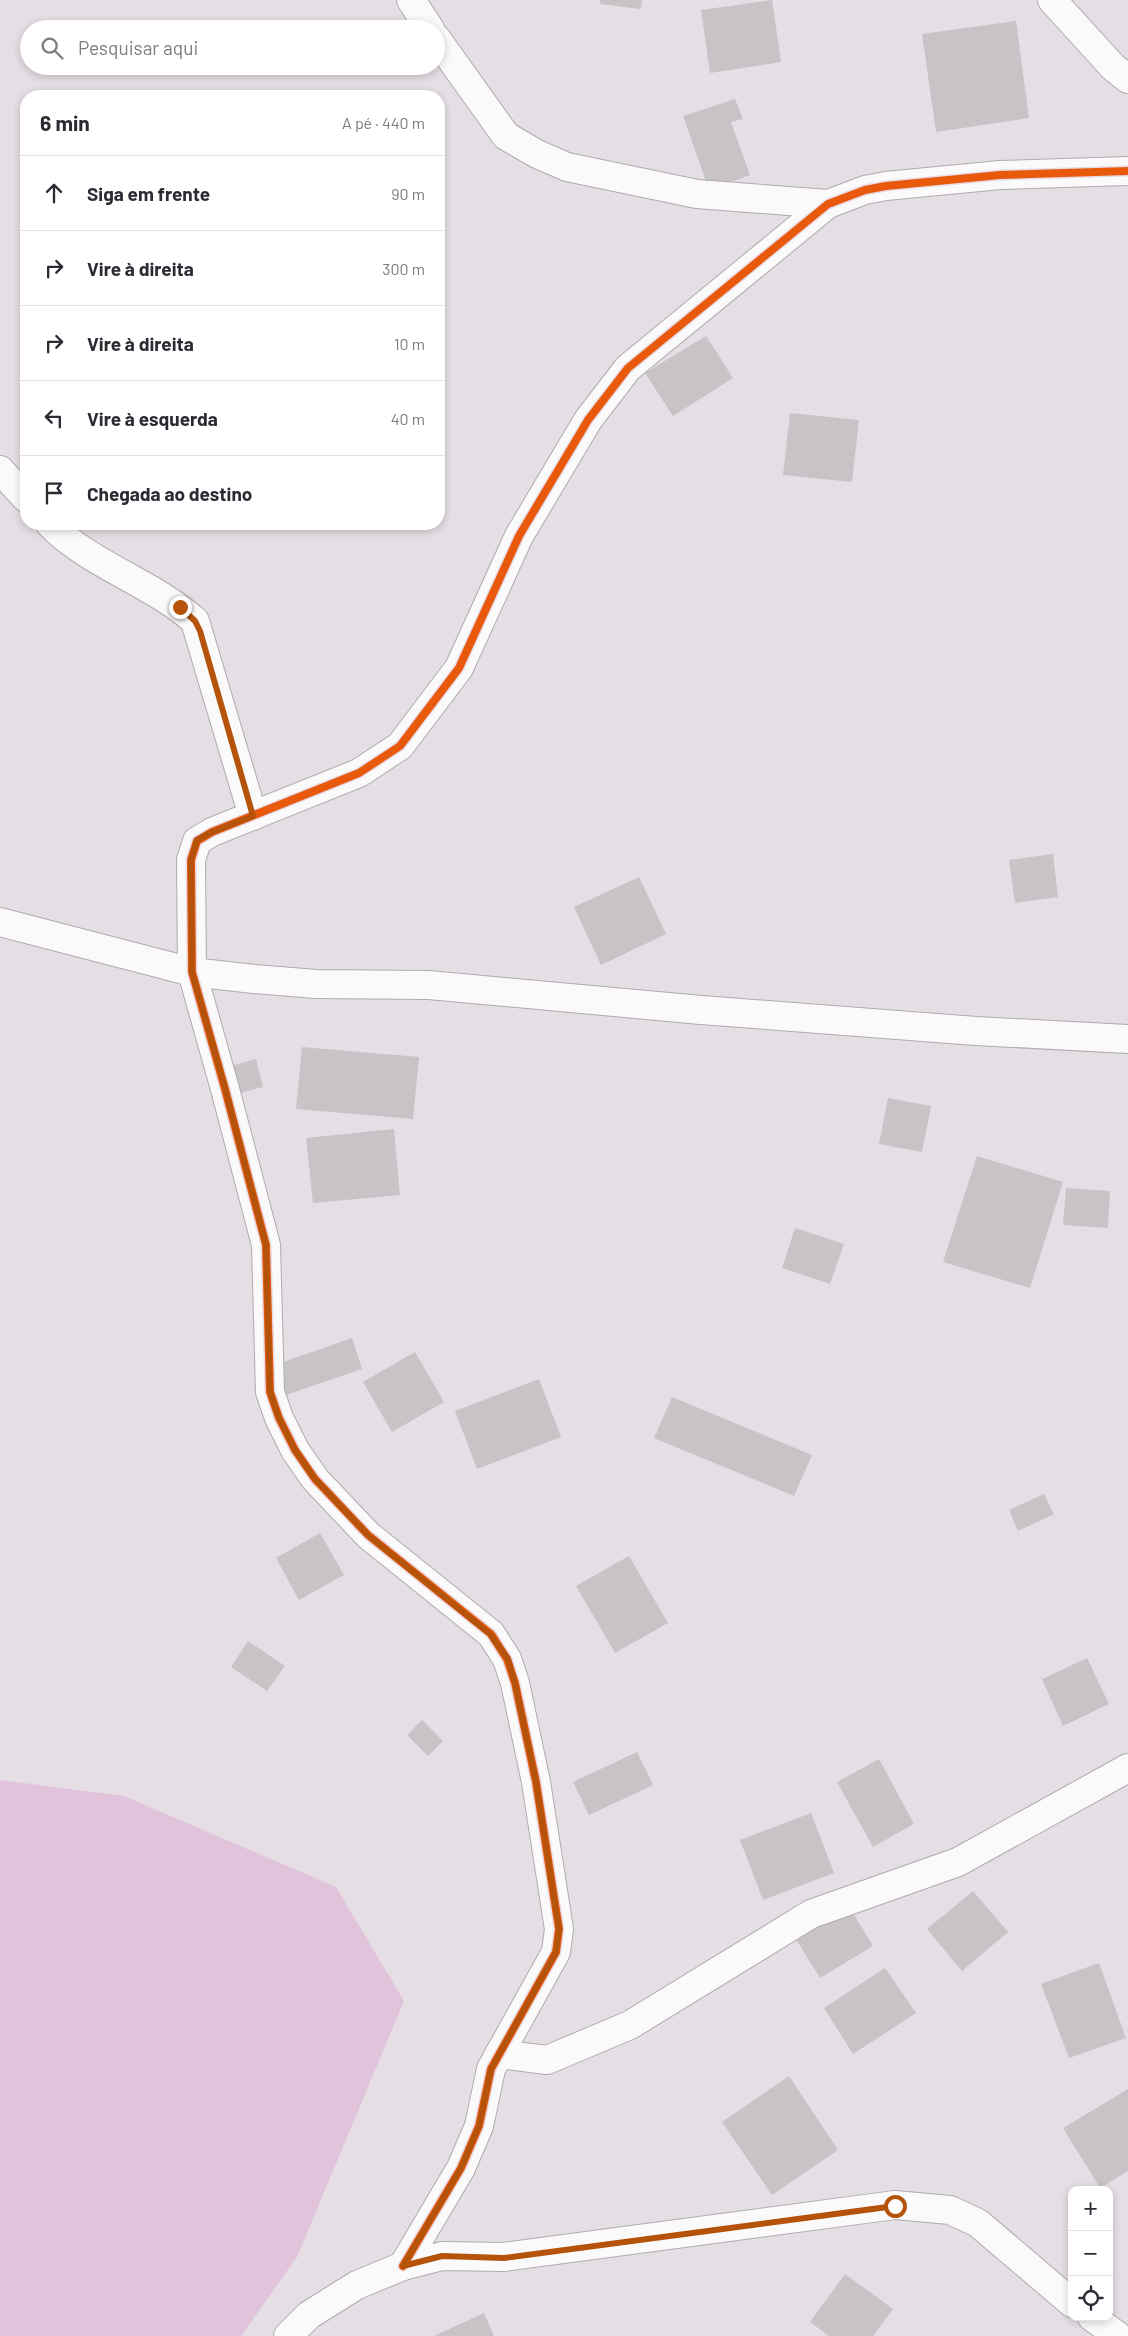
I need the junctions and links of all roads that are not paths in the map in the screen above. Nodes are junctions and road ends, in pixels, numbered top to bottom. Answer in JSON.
{"nodes":[{"id":1,"x":411,"y":0,"type":"edge"},
{"id":2,"x":1052,"y":0,"type":"edge"},
{"id":3,"x":424,"y":20,"type":"edge"},
{"id":4,"x":445,"y":51,"type":"edge"},
{"id":5,"x":1128,"y":79,"type":"edge"},
{"id":6,"x":1128,"y":171,"type":"edge"},
{"id":7,"x":828,"y":204,"type":"junction"},
{"id":8,"x":0,"y":470,"type":"edge"},
{"id":9,"x":20,"y":492,"type":"edge"},
{"id":10,"x":58,"y":530,"type":"edge"},
{"id":11,"x":253,"y":816,"type":"junction"},
{"id":12,"x":0,"y":922,"type":"edge"},
{"id":13,"x":192,"y":972,"type":"junction"},
{"id":14,"x":1128,"y":1039,"type":"edge"},
{"id":15,"x":1128,"y":1768,"type":"edge"},
{"id":16,"x":499,"y":2054,"type":"junction"},
{"id":17,"x":403,"y":2266,"type":"junction"},
{"id":18,"x":1068,"y":2300,"type":"edge"},
{"id":19,"x":1097,"y":2321,"type":"edge"},
{"id":20,"x":288,"y":2336,"type":"edge"},
{"id":21,"x":1118,"y":2336,"type":"edge"}],
"edges":[{"from":1,"to":3,"type":"street"},
{"from":2,"to":5,"type":"street"},
{"from":4,"to":7,"type":"street"},
{"from":6,"to":7,"type":"street"},
{"from":7,"to":11,"type":"street"},
{"from":8,"to":9,"type":"street"},
{"from":10,"to":11,"type":"street"},
{"from":11,"to":13,"type":"street"},
{"from":12,"to":13,"type":"street"},
{"from":13,"to":14,"type":"street"},
{"from":13,"to":16,"type":"street"},
{"from":15,"to":16,"type":"street"},
{"from":16,"to":17,"type":"street"},
{"from":17,"to":18,"type":"street"},
{"from":17,"to":20,"type":"street"},
{"from":19,"to":21,"type":"street"}]}
